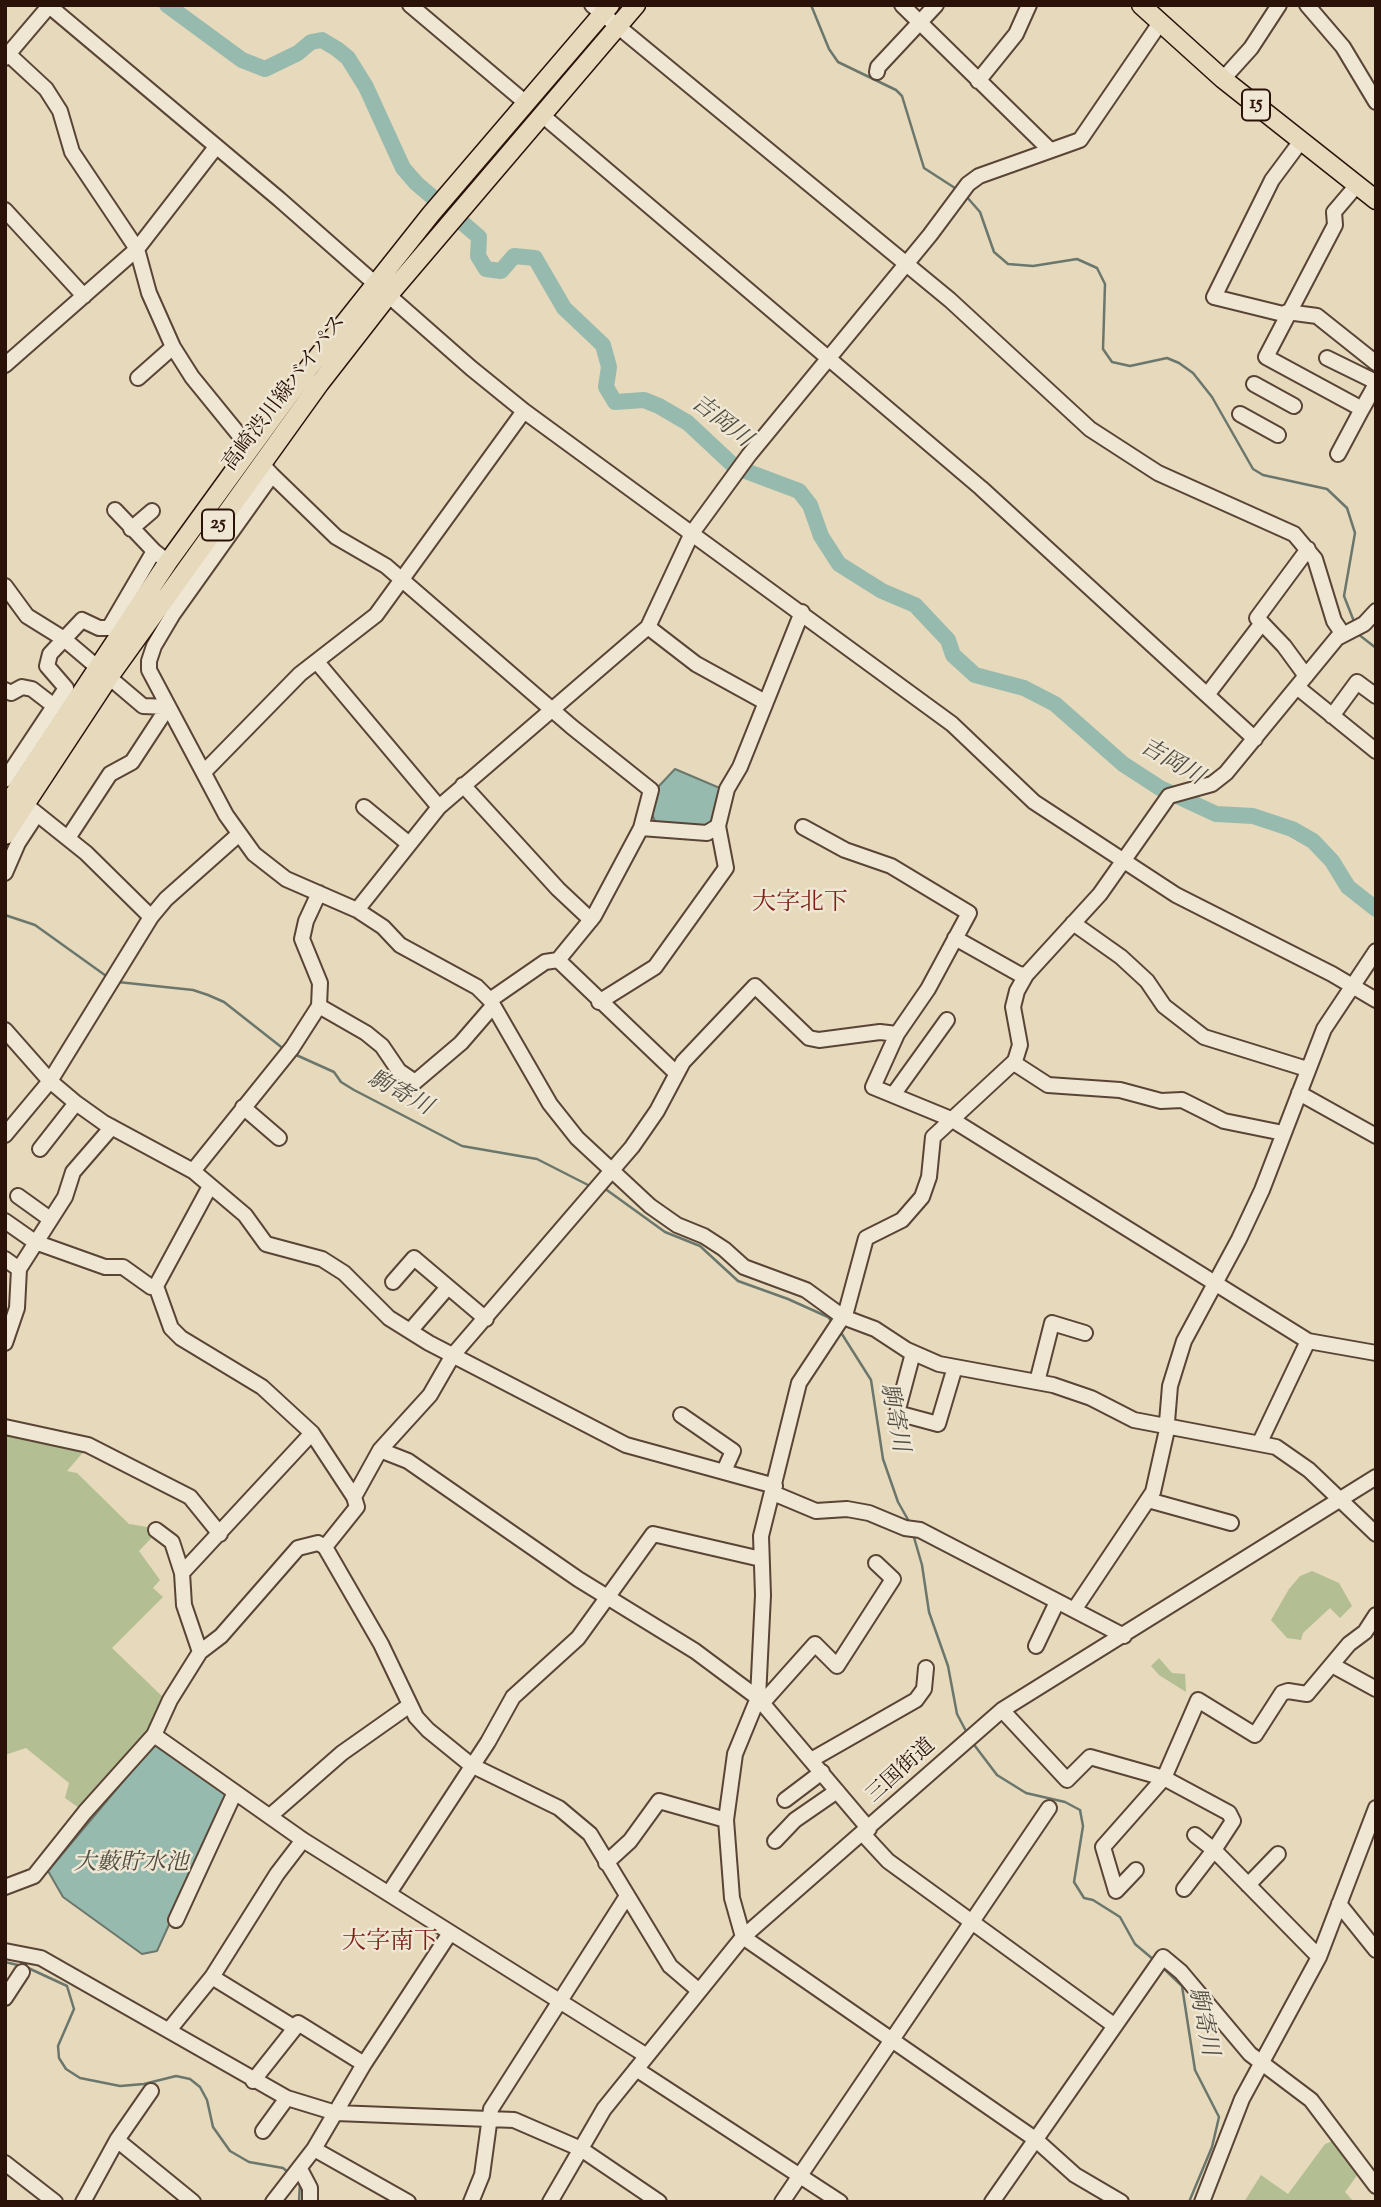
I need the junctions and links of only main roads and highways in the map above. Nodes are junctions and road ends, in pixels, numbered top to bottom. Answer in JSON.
{"nodes":[{"id":1,"x":636,"y":5,"type":"edge"},
{"id":2,"x":1141,"y":5,"type":"edge"},
{"id":3,"x":602,"y":8,"type":"edge"},
{"id":4,"x":1376,"y":200,"type":"edge"},
{"id":5,"x":104,"y":672,"type":"junction"},
{"id":6,"x":5,"y":807,"type":"edge"},
{"id":7,"x":5,"y":835,"type":"edge"}],
"edges":[{"from":1,"to":5,"type":"main road","name":"高崎渋川線バイパス","number":"25"},
{"from":2,"to":4,"type":"main road","number":"15"},
{"from":3,"to":5,"type":"main road","name":"高崎渋川線バイパス","number":"25"},
{"from":5,"to":6,"type":"main road","name":"高崎渋川線バイパス","number":"25"},
{"from":5,"to":7,"type":"main road","name":"高崎渋川線バイパス","number":"25"}]}
